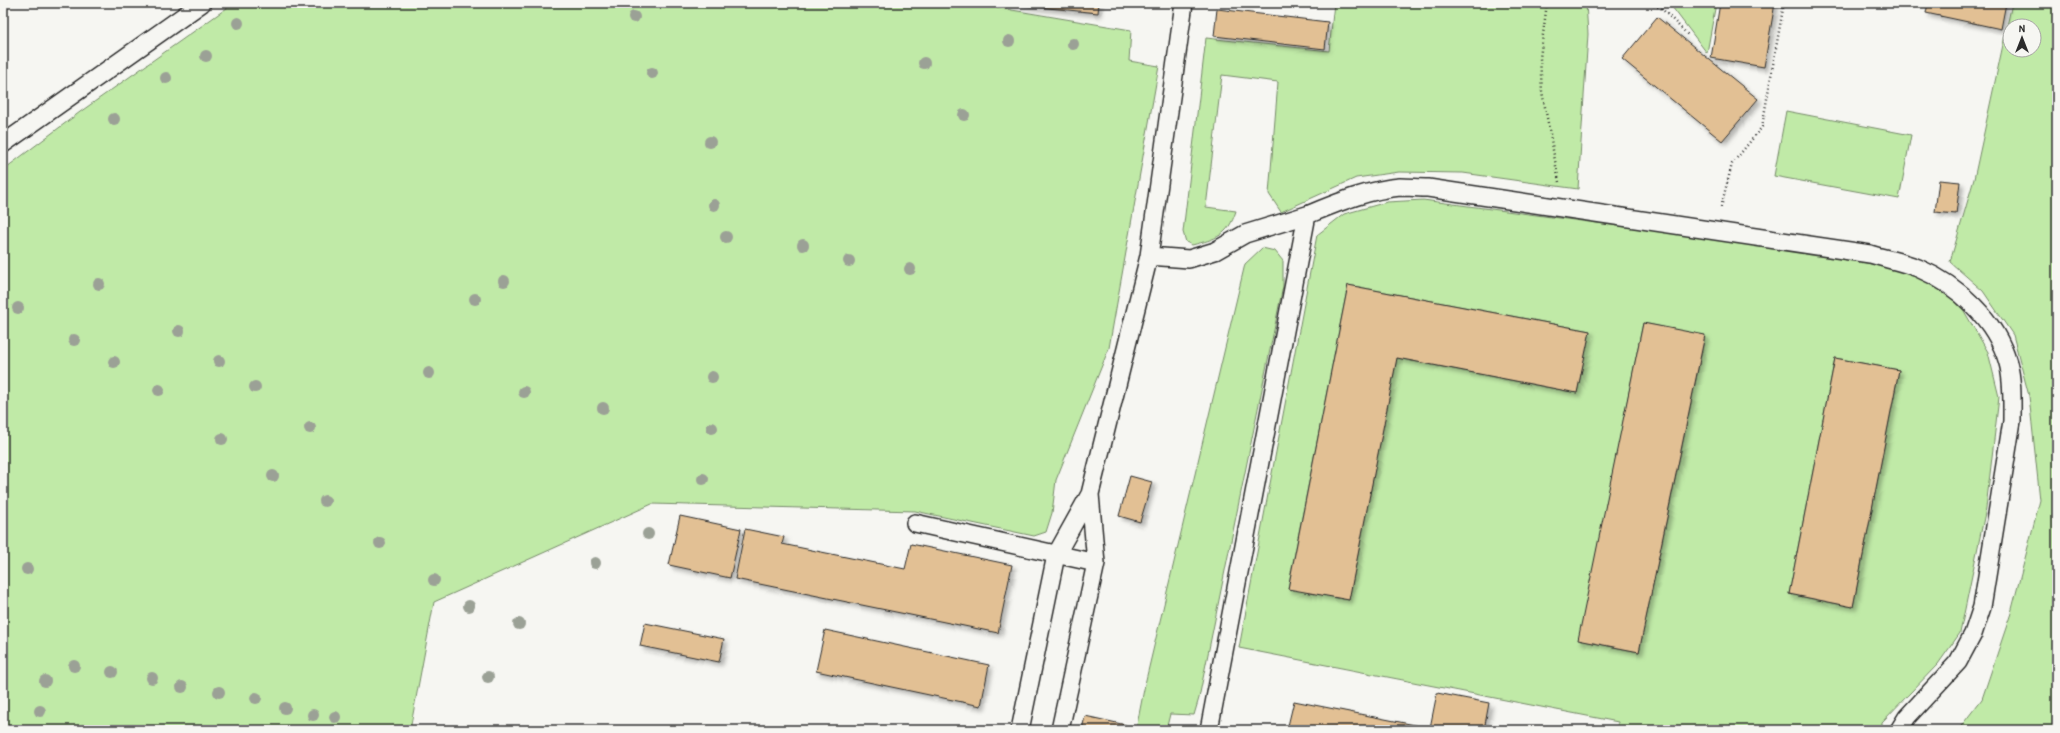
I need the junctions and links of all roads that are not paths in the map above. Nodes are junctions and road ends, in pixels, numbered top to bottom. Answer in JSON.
{"nodes":[{"id":1,"x":202,"y":3,"type":"edge"},
{"id":2,"x":1184,"y":3,"type":"edge"},
{"id":3,"x":3,"y":144,"type":"edge"},
{"id":4,"x":1307,"y":216,"type":"junction"},
{"id":5,"x":1149,"y":256,"type":"junction"},
{"id":6,"x":1090,"y":494,"type":"junction"},
{"id":7,"x":915,"y":523,"type":"dead end"},
{"id":8,"x":1056,"y":555,"type":"junction"},
{"id":9,"x":1096,"y":563,"type":"junction"},
{"id":10,"x":1020,"y":730,"type":"edge"},
{"id":11,"x":1060,"y":730,"type":"edge"},
{"id":12,"x":1209,"y":730,"type":"edge"},
{"id":13,"x":1898,"y":730,"type":"edge"}],
"edges":[{"from":1,"to":3,"type":"lane"},
{"from":2,"to":5,"type":"lane"},
{"from":4,"to":5,"type":"lane"},
{"from":4,"to":12,"type":"lane"},
{"from":4,"to":13,"type":"lane"},
{"from":5,"to":6,"type":"lane"},
{"from":6,"to":8,"type":"lane"},
{"from":6,"to":9,"type":"lane"},
{"from":7,"to":8,"type":"lane"},
{"from":8,"to":9,"type":"lane"},
{"from":8,"to":10,"type":"lane"},
{"from":9,"to":11,"type":"lane"}]}
